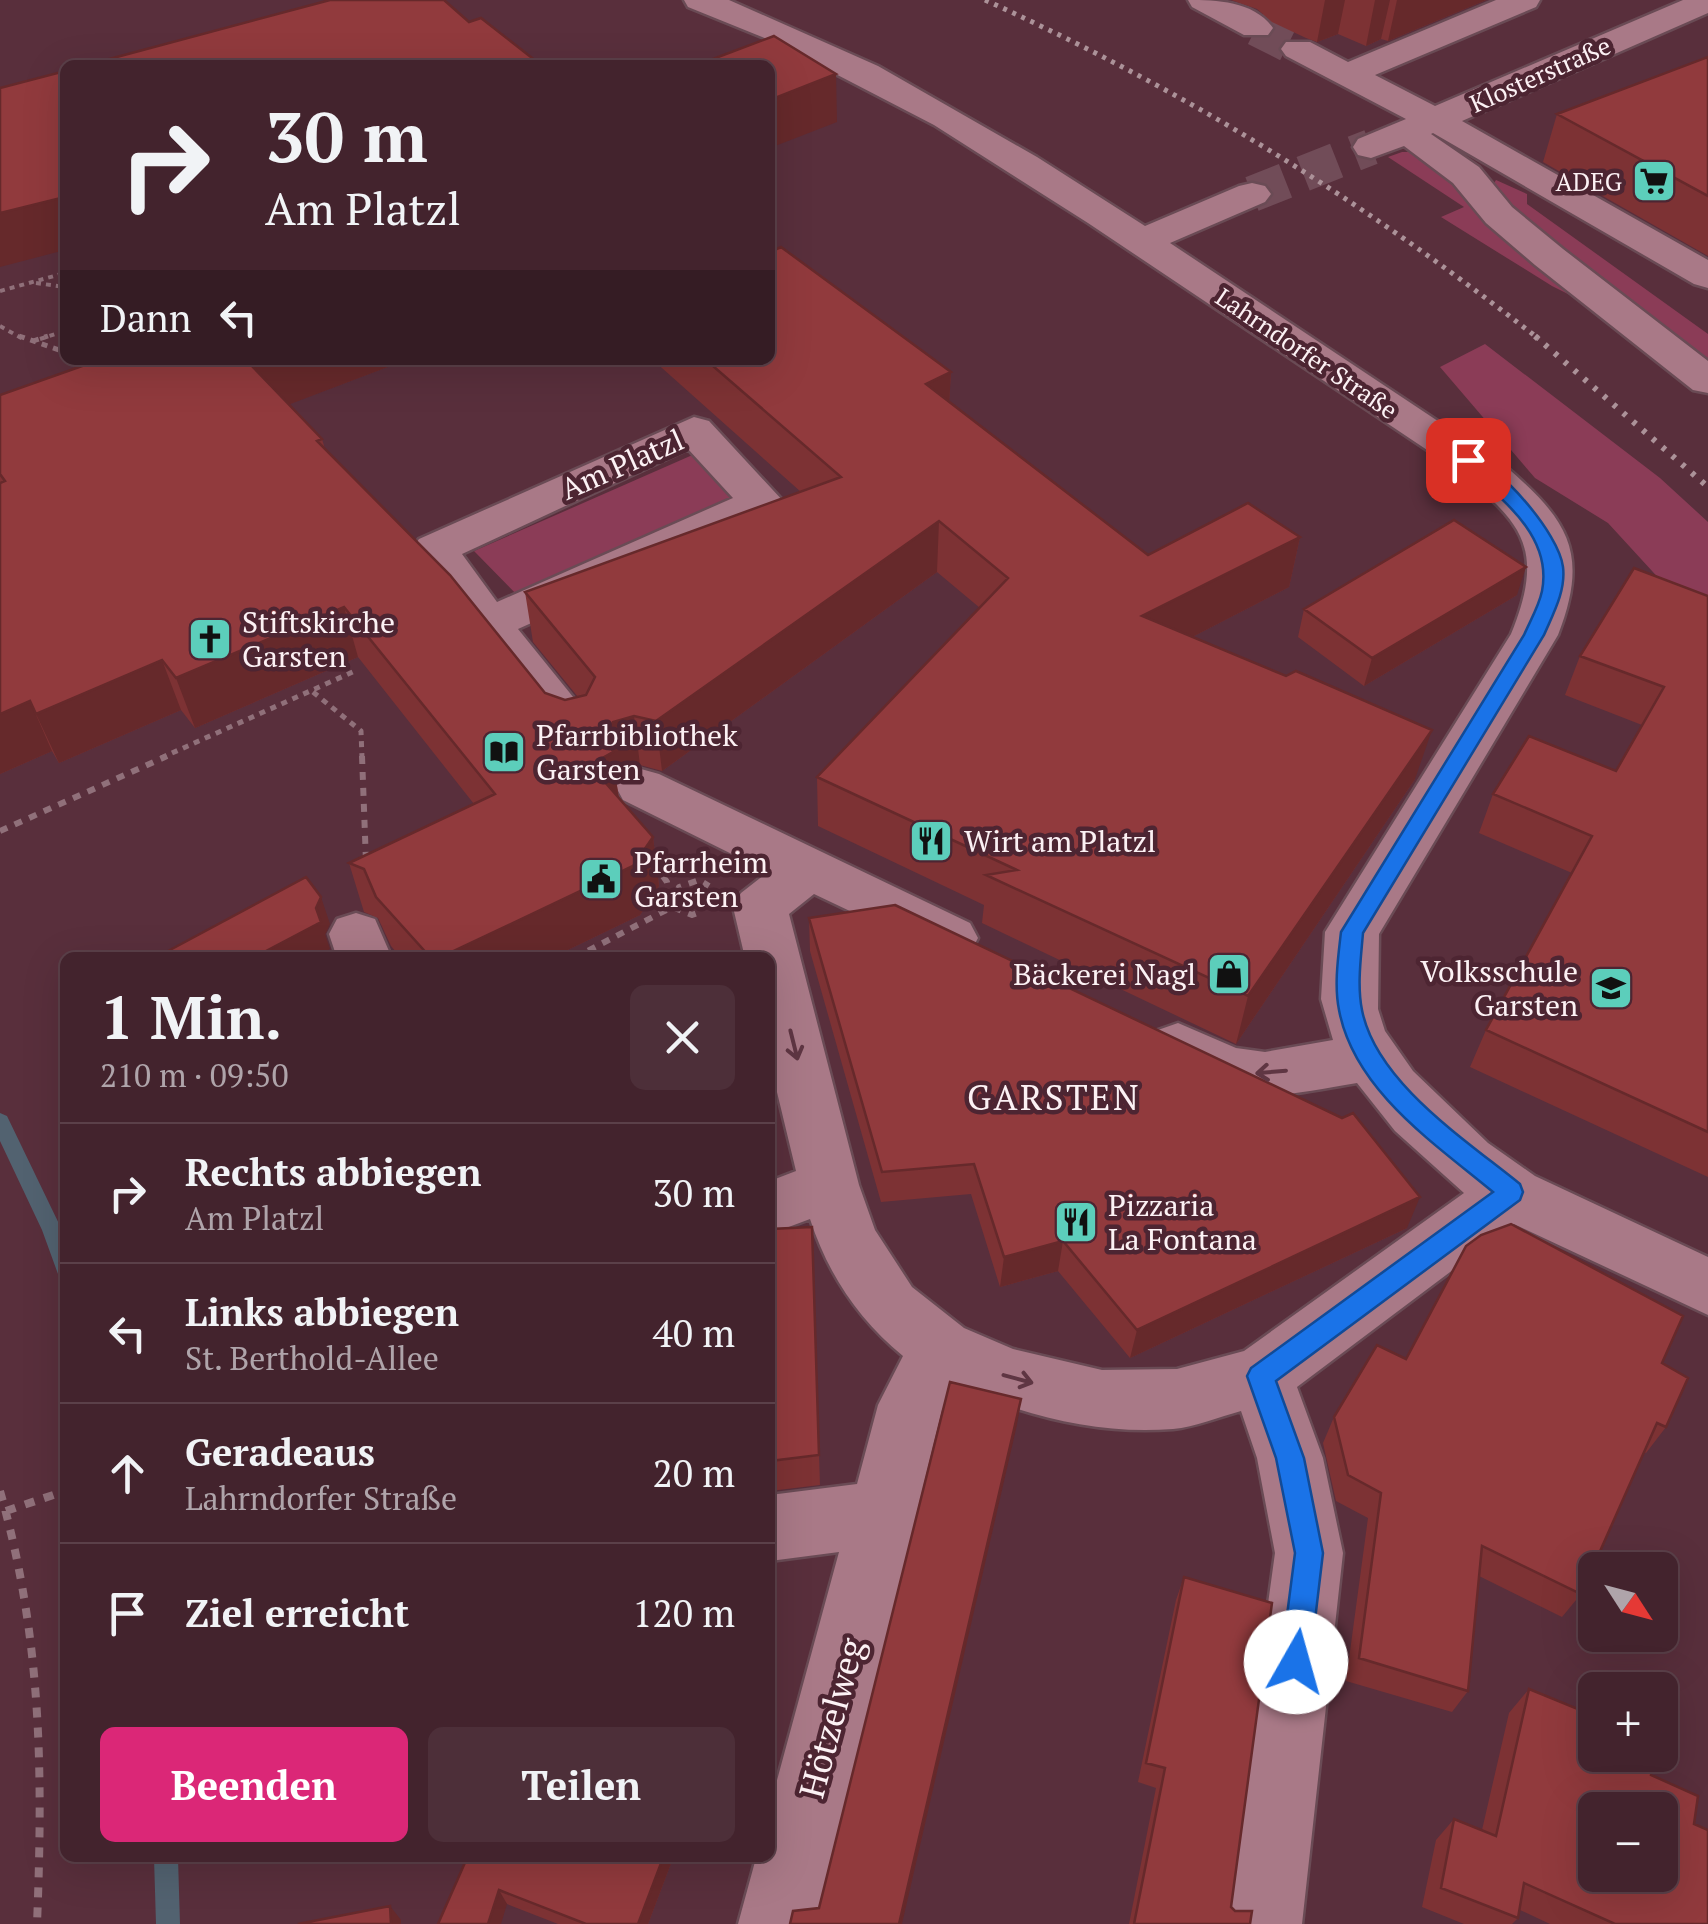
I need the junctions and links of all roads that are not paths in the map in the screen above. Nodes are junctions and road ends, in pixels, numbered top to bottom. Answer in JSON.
{"nodes":[{"id":1,"x":700,"y":0,"type":"edge"},
{"id":2,"x":1204,"y":0,"type":"edge"},
{"id":3,"x":1524,"y":0,"type":"edge"},
{"id":4,"x":1638,"y":0,"type":"edge"},
{"id":5,"x":1696,"y":8,"type":"edge"},
{"id":6,"x":1256,"y":28,"type":"tunnel mouth"},
{"id":7,"x":1298,"y":49,"type":"tunnel mouth"},
{"id":8,"x":1348,"y":74,"type":"junction"},
{"id":9,"x":1404,"y":134,"type":"junction"},
{"id":10,"x":1252,"y":194,"type":"tunnel mouth"},
{"id":11,"x":1140,"y":242,"type":"junction"},
{"id":12,"x":1708,"y":276,"type":"edge"},
{"id":13,"x":1708,"y":381,"type":"edge"},
{"id":14,"x":488,"y":624,"type":"junction"},
{"id":15,"x":574,"y":729,"type":"edge"},
{"id":16,"x":641,"y":788,"type":"road end"},
{"id":17,"x":808,"y":870,"type":"junction"},
{"id":18,"x":756,"y":952,"type":"edge"},
{"id":19,"x":1000,"y":962,"type":"edge"},
{"id":20,"x":775,"y":1011,"type":"edge"},
{"id":21,"x":1140,"y":1028,"type":"edge"},
{"id":22,"x":1367,"y":1058,"type":"junction"},
{"id":23,"x":829,"y":1185,"type":"junction"},
{"id":24,"x":1511,"y":1192,"type":"junction"},
{"id":25,"x":775,"y":1206,"type":"edge"},
{"id":26,"x":1708,"y":1287,"type":"edge"},
{"id":27,"x":940,"y":1348,"type":"junction"},
{"id":28,"x":1261,"y":1376,"type":"junction"},
{"id":29,"x":886,"y":1512,"type":"junction"},
{"id":30,"x":775,"y":1527,"type":"edge"},
{"id":31,"x":1271,"y":1921,"type":"edge"},
{"id":32,"x":778,"y":1924,"type":"edge"}],
"edges":[{"from":1,"to":11,"type":"street","name":"Lahrndorfer Straße"},
{"from":2,"to":6,"type":"street"},
{"from":3,"to":8,"type":"street"},
{"from":4,"to":5,"type":"street"},
{"from":5,"to":9,"type":"street","name":"Klosterstraße"},
{"from":7,"to":8,"type":"street"},
{"from":8,"to":9,"type":"street"},
{"from":9,"to":12,"type":"street"},
{"from":9,"to":13,"type":"street"},
{"from":10,"to":11,"type":"street"},
{"from":11,"to":22,"type":"street","name":"Lahrndorfer Straße"},
{"from":14,"to":14,"type":"street","name":"Am Platzl"},
{"from":14,"to":15,"type":"street","name":"Am Platzl"},
{"from":16,"to":17,"type":"street"},
{"from":17,"to":18,"type":"street","one_way":true},
{"from":17,"to":19,"type":"street"},
{"from":20,"to":23,"type":"street","one_way":true},
{"from":22,"to":21,"type":"street","one_way":true},
{"from":22,"to":24,"type":"street"},
{"from":23,"to":25,"type":"street"},
{"from":23,"to":27,"type":"street"},
{"from":24,"to":26,"type":"street"},
{"from":24,"to":28,"type":"street"},
{"from":27,"to":28,"type":"street","one_way":true},
{"from":27,"to":29,"type":"street","name":"Hötzelweg"},
{"from":28,"to":31,"type":"street"},
{"from":29,"to":30,"type":"street"},
{"from":29,"to":32,"type":"street","name":"Hötzelweg"}]}
